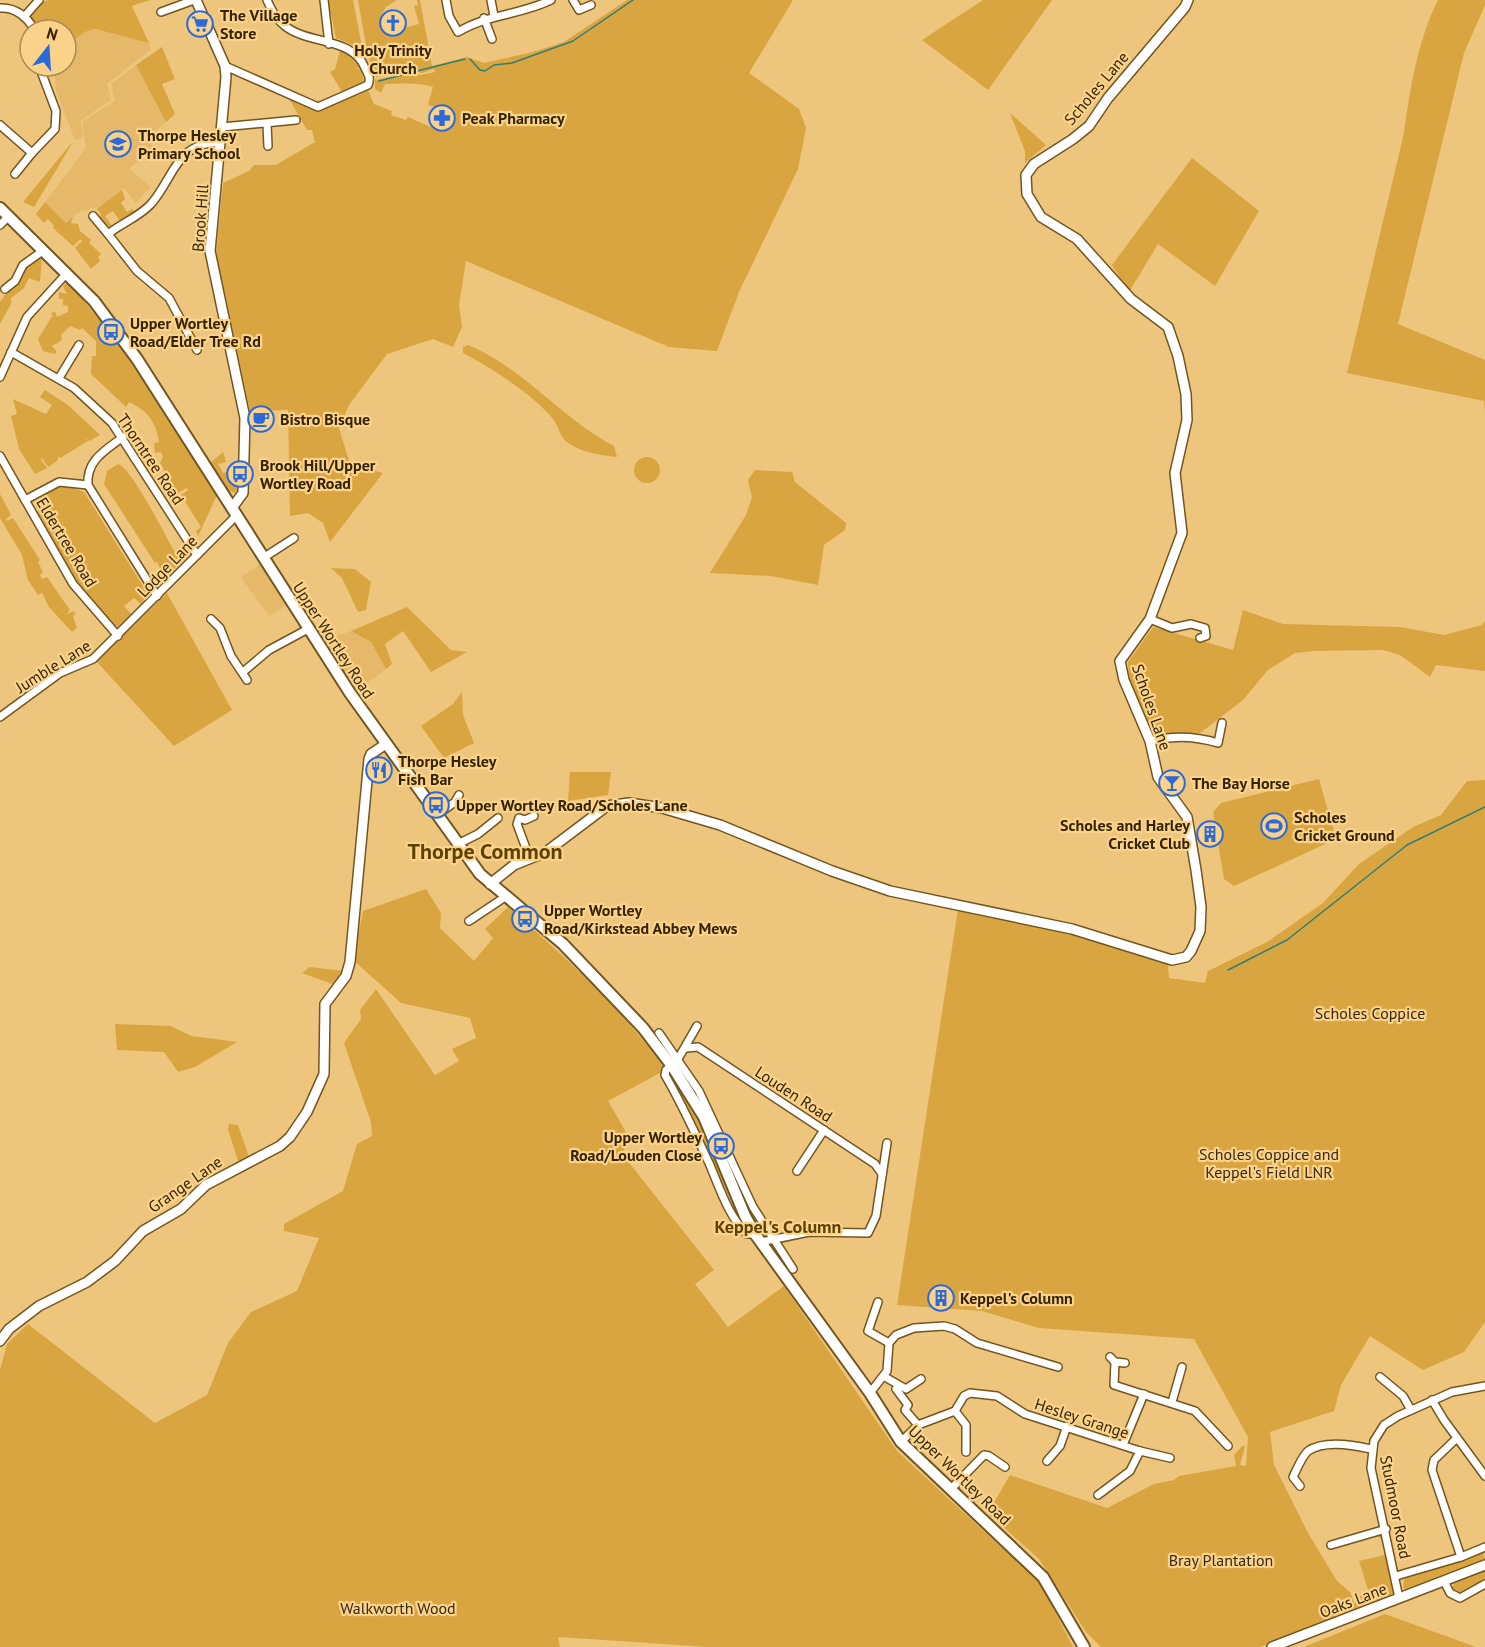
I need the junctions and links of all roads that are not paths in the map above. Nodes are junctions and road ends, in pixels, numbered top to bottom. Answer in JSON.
{"nodes":[{"id":1,"x":39,"y":0,"type":"edge"},
{"id":2,"x":195,"y":0,"type":"edge"},
{"id":3,"x":267,"y":0,"type":"edge"},
{"id":4,"x":324,"y":0,"type":"edge"},
{"id":5,"x":446,"y":0,"type":"edge"},
{"id":6,"x":491,"y":0,"type":"edge"},
{"id":7,"x":551,"y":0,"type":"edge"},
{"id":8,"x":573,"y":0,"type":"edge"},
{"id":9,"x":1188,"y":0,"type":"edge"},
{"id":10,"x":591,"y":5,"type":"dead end"},
{"id":11,"x":0,"y":8,"type":"edge"},
{"id":12,"x":161,"y":12,"type":"dead end"},
{"id":13,"x":494,"y":16,"type":"junction"},
{"id":14,"x":24,"y":17,"type":"joint"},
{"id":15,"x":484,"y":18,"type":"junction"},
{"id":16,"x":492,"y":39,"type":"dead end"},
{"id":17,"x":329,"y":44,"type":"junction"},
{"id":18,"x":225,"y":66,"type":"junction"},
{"id":19,"x":43,"y":78,"type":"edge"},
{"id":20,"x":296,"y":120,"type":"dead end"},
{"id":21,"x":267,"y":123,"type":"junction"},
{"id":22,"x":0,"y":124,"type":"edge"},
{"id":23,"x":222,"y":127,"type":"junction"},
{"id":24,"x":221,"y":142,"type":"junction"},
{"id":25,"x":268,"y":147,"type":"dead end"},
{"id":26,"x":32,"y":153,"type":"junction"},
{"id":27,"x":15,"y":174,"type":"dead end"},
{"id":28,"x":4,"y":212,"type":"edge"},
{"id":29,"x":93,"y":216,"type":"dead end"},
{"id":30,"x":0,"y":225,"type":"edge"},
{"id":31,"x":108,"y":234,"type":"junction"},
{"id":32,"x":44,"y":250,"type":"junction"},
{"id":33,"x":67,"y":273,"type":"junction"},
{"id":34,"x":5,"y":289,"type":"dead end"},
{"id":35,"x":79,"y":345,"type":"dead end"},
{"id":36,"x":197,"y":350,"type":"dead end"},
{"id":37,"x":11,"y":352,"type":"junction"},
{"id":38,"x":0,"y":377,"type":"edge"},
{"id":39,"x":59,"y":378,"type":"junction"},
{"id":40,"x":123,"y":437,"type":"junction"},
{"id":41,"x":0,"y":456,"type":"edge"},
{"id":42,"x":88,"y":485,"type":"junction"},
{"id":43,"x":25,"y":500,"type":"junction"},
{"id":44,"x":234,"y":512,"type":"junction"},
{"id":45,"x":294,"y":538,"type":"dead end"},
{"id":46,"x":197,"y":555,"type":"junction"},
{"id":47,"x":263,"y":558,"type":"junction"},
{"id":48,"x":157,"y":596,"type":"junction"},
{"id":49,"x":211,"y":619,"type":"dead end"},
{"id":50,"x":1150,"y":619,"type":"junction"},
{"id":51,"x":308,"y":629,"type":"junction"},
{"id":52,"x":118,"y":636,"type":"junction"},
{"id":53,"x":1200,"y":638,"type":"dead end"},
{"id":54,"x":243,"y":672,"type":"junction"},
{"id":55,"x":247,"y":680,"type":"dead end"},
{"id":56,"x":0,"y":717,"type":"edge"},
{"id":57,"x":1222,"y":723,"type":"dead end"},
{"id":58,"x":1150,"y":741,"type":"junction"},
{"id":59,"x":386,"y":744,"type":"junction"},
{"id":60,"x":459,"y":795,"type":"dead end"},
{"id":61,"x":437,"y":815,"type":"junction"},
{"id":62,"x":534,"y":816,"type":"dead end"},
{"id":63,"x":498,"y":818,"type":"dead end"},
{"id":64,"x":458,"y":844,"type":"junction"},
{"id":65,"x":530,"y":859,"type":"junction"},
{"id":66,"x":489,"y":884,"type":"junction"},
{"id":67,"x":505,"y":897,"type":"junction"},
{"id":68,"x":469,"y":921,"type":"dead end"},
{"id":69,"x":697,"y":1026,"type":"dead end"},
{"id":70,"x":659,"y":1033,"type":"dead end"},
{"id":71,"x":686,"y":1048,"type":"junction"},
{"id":72,"x":675,"y":1063,"type":"junction"},
{"id":73,"x":824,"y":1130,"type":"junction"},
{"id":74,"x":887,"y":1143,"type":"dead end"},
{"id":75,"x":797,"y":1171,"type":"dead end"},
{"id":76,"x":882,"y":1174,"type":"junction"},
{"id":77,"x":758,"y":1238,"type":"junction"},
{"id":78,"x":772,"y":1239,"type":"junction"},
{"id":79,"x":792,"y":1269,"type":"dead end"},
{"id":80,"x":878,"y":1302,"type":"dead end"},
{"id":81,"x":0,"y":1341,"type":"edge"},
{"id":82,"x":889,"y":1343,"type":"junction"},
{"id":83,"x":1125,"y":1363,"type":"dead end"},
{"id":84,"x":1174,"y":1364,"type":"dead end"},
{"id":85,"x":1058,"y":1367,"type":"dead end"},
{"id":86,"x":885,"y":1377,"type":"junction"},
{"id":87,"x":1380,"y":1377,"type":"dead end"},
{"id":88,"x":921,"y":1379,"type":"dead end"},
{"id":89,"x":1485,"y":1386,"type":"edge"},
{"id":90,"x":896,"y":1389,"type":"dead end"},
{"id":91,"x":870,"y":1393,"type":"junction"},
{"id":92,"x":1144,"y":1394,"type":"junction"},
{"id":93,"x":1432,"y":1400,"type":"junction"},
{"id":94,"x":1172,"y":1402,"type":"junction"},
{"id":95,"x":1411,"y":1410,"type":"junction"},
{"id":96,"x":955,"y":1411,"type":"junction"},
{"id":97,"x":918,"y":1425,"type":"junction"},
{"id":98,"x":1066,"y":1426,"type":"junction"},
{"id":99,"x":1457,"y":1438,"type":"junction"},
{"id":100,"x":901,"y":1442,"type":"junction"},
{"id":101,"x":1123,"y":1445,"type":"junction"},
{"id":102,"x":1228,"y":1446,"type":"dead end"},
{"id":103,"x":1371,"y":1449,"type":"junction"},
{"id":104,"x":1140,"y":1451,"type":"junction"},
{"id":105,"x":966,"y":1452,"type":"dead end"},
{"id":106,"x":1170,"y":1458,"type":"dead end"},
{"id":107,"x":1047,"y":1461,"type":"dead end"},
{"id":108,"x":1005,"y":1467,"type":"dead end"},
{"id":109,"x":1485,"y":1476,"type":"edge"},
{"id":110,"x":1300,"y":1486,"type":"dead end"},
{"id":111,"x":951,"y":1489,"type":"junction"},
{"id":112,"x":1098,"y":1495,"type":"dead end"},
{"id":113,"x":1386,"y":1529,"type":"junction"},
{"id":114,"x":1331,"y":1545,"type":"dead end"},
{"id":115,"x":1485,"y":1547,"type":"edge"},
{"id":116,"x":1461,"y":1557,"type":"junction"},
{"id":117,"x":1485,"y":1565,"type":"edge"},
{"id":118,"x":1396,"y":1576,"type":"junction"},
{"id":119,"x":1444,"y":1581,"type":"junction"},
{"id":120,"x":1485,"y":1584,"type":"edge"},
{"id":121,"x":1399,"y":1598,"type":"junction"},
{"id":122,"x":1083,"y":1647,"type":"edge"},
{"id":123,"x":1272,"y":1647,"type":"edge"}],
"edges":[{"from":1,"to":14,"type":"street"},
{"from":2,"to":12,"type":"street"},
{"from":2,"to":18,"type":"street","name":"Brook Hill"},
{"from":3,"to":17,"type":"street"},
{"from":4,"to":17,"type":"street"},
{"from":5,"to":15,"type":"street"},
{"from":6,"to":13,"type":"street"},
{"from":7,"to":13,"type":"street"},
{"from":8,"to":10,"type":"street"},
{"from":9,"to":50,"type":"street","name":"Scholes Lane"},
{"from":11,"to":14,"type":"street"},
{"from":13,"to":15,"type":"street"},
{"from":15,"to":16,"type":"street"},
{"from":17,"to":18,"type":"street"},
{"from":18,"to":23,"type":"street","name":"Brook Hill"},
{"from":19,"to":26,"type":"street"},
{"from":20,"to":21,"type":"street"},
{"from":21,"to":23,"type":"street"},
{"from":21,"to":25,"type":"street"},
{"from":22,"to":26,"type":"street"},
{"from":23,"to":24,"type":"street","name":"Brook Hill"},
{"from":24,"to":31,"type":"street"},
{"from":24,"to":44,"type":"street","name":"Brook Hill"},
{"from":26,"to":27,"type":"street"},
{"from":28,"to":30,"type":"street"},
{"from":28,"to":32,"type":"main road","name":"Upper Wortley Road"},
{"from":29,"to":31,"type":"street"},
{"from":31,"to":36,"type":"street"},
{"from":32,"to":33,"type":"main road","name":"Upper Wortley Road"},
{"from":32,"to":34,"type":"street"},
{"from":33,"to":37,"type":"street"},
{"from":33,"to":44,"type":"main road","name":"Upper Wortley Road"},
{"from":35,"to":39,"type":"street"},
{"from":37,"to":38,"type":"street"},
{"from":37,"to":39,"type":"street","name":"Thorntree Road"},
{"from":39,"to":40,"type":"street","name":"Thorntree Road"},
{"from":40,"to":42,"type":"street"},
{"from":40,"to":46,"type":"street","name":"Thorntree Road"},
{"from":41,"to":43,"type":"street","name":"Eldertree Road"},
{"from":42,"to":43,"type":"street"},
{"from":42,"to":48,"type":"street"},
{"from":43,"to":52,"type":"street","name":"Eldertree Road"},
{"from":44,"to":46,"type":"street","name":"Lodge Lane"},
{"from":44,"to":47,"type":"main road","name":"Upper Wortley Road"},
{"from":45,"to":47,"type":"street"},
{"from":46,"to":48,"type":"street","name":"Lodge Lane"},
{"from":47,"to":51,"type":"main road","name":"Upper Wortley Road"},
{"from":48,"to":52,"type":"street","name":"Lodge Lane"},
{"from":49,"to":54,"type":"street"},
{"from":50,"to":53,"type":"street"},
{"from":50,"to":58,"type":"street","name":"Scholes Lane"},
{"from":51,"to":54,"type":"street"},
{"from":51,"to":59,"type":"main road","name":"Upper Wortley Road"},
{"from":52,"to":56,"type":"street","name":"Jumble Lane"},
{"from":54,"to":55,"type":"street"},
{"from":57,"to":58,"type":"street"},
{"from":58,"to":65,"type":"street","name":"Scholes Lane"},
{"from":59,"to":61,"type":"main road","name":"Upper Wortley Road"},
{"from":59,"to":81,"type":"street","name":"Grange Lane"},
{"from":60,"to":61,"type":"street"},
{"from":61,"to":64,"type":"main road","name":"Upper Wortley Road"},
{"from":62,"to":65,"type":"street"},
{"from":63,"to":64,"type":"street"},
{"from":64,"to":66,"type":"main road","name":"Upper Wortley Road"},
{"from":65,"to":66,"type":"street","name":"Scholes Lane"},
{"from":66,"to":67,"type":"main road","name":"Upper Wortley Road"},
{"from":67,"to":68,"type":"street"},
{"from":67,"to":72,"type":"main road","name":"Upper Wortley Road"},
{"from":69,"to":71,"type":"street"},
{"from":70,"to":72,"type":"street","name":"Upper Wortley Road"},
{"from":71,"to":72,"type":"street"},
{"from":71,"to":73,"type":"street","name":"Louden Road"},
{"from":72,"to":77,"type":"main road","name":"Upper Wortley Road"},
{"from":72,"to":78,"type":"street","name":"Upper Wortley Road"},
{"from":73,"to":75,"type":"street"},
{"from":73,"to":76,"type":"street","name":"Louden Road"},
{"from":74,"to":76,"type":"street"},
{"from":76,"to":78,"type":"street"},
{"from":77,"to":78,"type":"street"},
{"from":77,"to":91,"type":"main road","name":"Upper Wortley Road"},
{"from":78,"to":79,"type":"street","name":"Upper Wortley Road"},
{"from":80,"to":82,"type":"street"},
{"from":82,"to":85,"type":"street"},
{"from":82,"to":86,"type":"street"},
{"from":83,"to":92,"type":"street"},
{"from":84,"to":94,"type":"street"},
{"from":86,"to":88,"type":"street"},
{"from":86,"to":91,"type":"street"},
{"from":87,"to":95,"type":"street"},
{"from":89,"to":93,"type":"street","name":"Studmoor Road"},
{"from":90,"to":97,"type":"street"},
{"from":91,"to":100,"type":"main road","name":"Upper Wortley Road"},
{"from":92,"to":94,"type":"street"},
{"from":92,"to":101,"type":"street"},
{"from":93,"to":95,"type":"street","name":"Studmoor Road"},
{"from":93,"to":99,"type":"street"},
{"from":94,"to":102,"type":"street"},
{"from":95,"to":103,"type":"street","name":"Studmoor Road"},
{"from":96,"to":97,"type":"street","name":"Hesley Grange"},
{"from":96,"to":98,"type":"street","name":"Hesley Grange"},
{"from":96,"to":105,"type":"street"},
{"from":97,"to":100,"type":"street","name":"Hesley Grange"},
{"from":98,"to":101,"type":"street","name":"Hesley Grange"},
{"from":98,"to":107,"type":"street"},
{"from":99,"to":109,"type":"street"},
{"from":99,"to":116,"type":"street"},
{"from":100,"to":111,"type":"main road","name":"Upper Wortley Road"},
{"from":101,"to":104,"type":"street","name":"Hesley Grange"},
{"from":103,"to":110,"type":"street"},
{"from":103,"to":113,"type":"street","name":"Studmoor Road"},
{"from":104,"to":106,"type":"street","name":"Hesley Grange"},
{"from":104,"to":112,"type":"street"},
{"from":108,"to":111,"type":"street"},
{"from":111,"to":122,"type":"main road","name":"Upper Wortley Road"},
{"from":113,"to":114,"type":"street"},
{"from":113,"to":118,"type":"street","name":"Studmoor Road"},
{"from":115,"to":116,"type":"street","name":"Oaks Lane"},
{"from":116,"to":118,"type":"street","name":"Oaks Lane"},
{"from":117,"to":119,"type":"street","name":"Oaks Lane"},
{"from":118,"to":121,"type":"street","name":"Studmoor Road"},
{"from":119,"to":120,"type":"street"},
{"from":119,"to":121,"type":"street","name":"Oaks Lane"},
{"from":121,"to":123,"type":"street","name":"Oaks Lane"}]}
